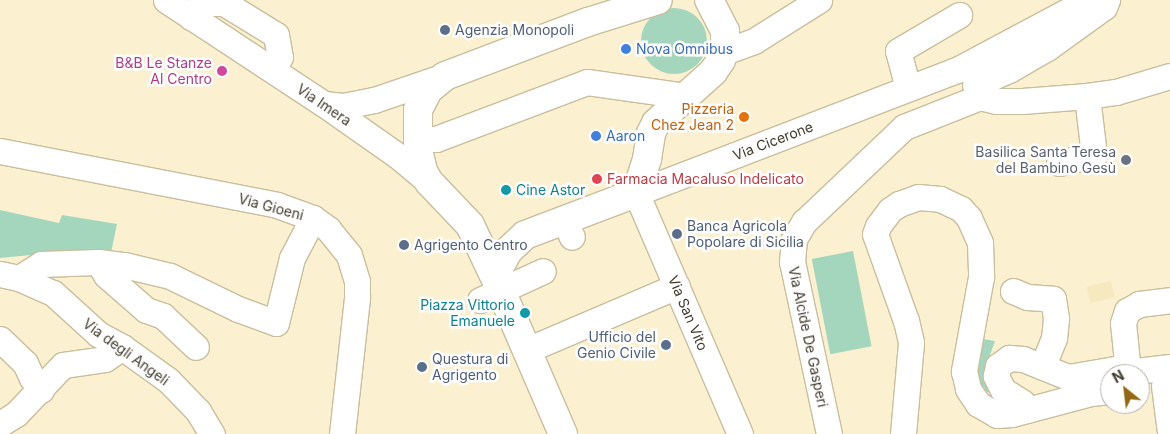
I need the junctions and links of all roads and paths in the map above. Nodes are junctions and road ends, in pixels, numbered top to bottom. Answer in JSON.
{"nodes":[{"id":1,"x":166,"y":0,"type":"edge"},
{"id":2,"x":658,"y":0,"type":"edge"},
{"id":3,"x":819,"y":0,"type":"edge"},
{"id":4,"x":1088,"y":0,"type":"edge"},
{"id":5,"x":1108,"y":0,"type":"edge"},
{"id":6,"x":709,"y":6,"type":"edge"},
{"id":7,"x":589,"y":11,"type":"edge"},
{"id":8,"x":963,"y":20,"type":"dead end"},
{"id":9,"x":724,"y":52,"type":"junction"},
{"id":10,"x":445,"y":76,"type":"junction"},
{"id":11,"x":1170,"y":76,"type":"edge"},
{"id":12,"x":971,"y":84,"type":"junction"},
{"id":13,"x":908,"y":88,"type":"junction"},
{"id":14,"x":685,"y":96,"type":"junction"},
{"id":15,"x":1087,"y":96,"type":"junction"},
{"id":16,"x":324,"y":104,"type":"junction"},
{"id":17,"x":418,"y":139,"type":"junction"},
{"id":18,"x":0,"y":151,"type":"edge"},
{"id":19,"x":1059,"y":163,"type":"dead end"},
{"id":20,"x":429,"y":182,"type":"junction"},
{"id":21,"x":636,"y":192,"type":"junction"},
{"id":22,"x":313,"y":218,"type":"junction"},
{"id":23,"x":470,"y":225,"type":"junction"},
{"id":24,"x":525,"y":235,"type":"junction"},
{"id":25,"x":98,"y":262,"type":"junction"},
{"id":26,"x":543,"y":271,"type":"dead end"},
{"id":27,"x":10,"y":276,"type":"edge"},
{"id":28,"x":677,"y":286,"type":"junction"},
{"id":29,"x":493,"y":291,"type":"junction"},
{"id":30,"x":1013,"y":291,"type":"dead end"},
{"id":31,"x":1170,"y":300,"type":"edge"},
{"id":32,"x":0,"y":338,"type":"edge"},
{"id":33,"x":122,"y":347,"type":"junction"},
{"id":34,"x":196,"y":347,"type":"dead end"},
{"id":35,"x":527,"y":350,"type":"junction"},
{"id":36,"x":1131,"y":364,"type":"edge"},
{"id":37,"x":1042,"y":367,"type":"junction"},
{"id":38,"x":1100,"y":372,"type":"edge"},
{"id":39,"x":1168,"y":379,"type":"edge"},
{"id":40,"x":1150,"y":380,"type":"edge"},
{"id":41,"x":42,"y":390,"type":"junction"},
{"id":42,"x":1100,"y":393,"type":"edge"},
{"id":43,"x":1027,"y":410,"type":"junction"},
{"id":44,"x":0,"y":424,"type":"edge"},
{"id":45,"x":1170,"y":432,"type":"edge"},
{"id":46,"x":212,"y":434,"type":"edge"},
{"id":47,"x":342,"y":434,"type":"edge"},
{"id":48,"x":563,"y":434,"type":"edge"},
{"id":49,"x":740,"y":434,"type":"edge"},
{"id":50,"x":828,"y":434,"type":"edge"},
{"id":51,"x":903,"y":434,"type":"edge"}],
"edges":[{"from":1,"to":16,"type":"street","name":"Via Imera"},
{"from":2,"to":7,"type":"main road"},
{"from":3,"to":9,"type":"street"},
{"from":4,"to":12,"type":"street"},
{"from":5,"to":12,"type":"street"},
{"from":6,"to":9,"type":"main road"},
{"from":7,"to":10,"type":"main road"},
{"from":8,"to":13,"type":"street"},
{"from":9,"to":14,"type":"main road"},
{"from":10,"to":16,"type":"street"},
{"from":10,"to":17,"type":"main road"},
{"from":11,"to":15,"type":"street"},
{"from":12,"to":13,"type":"street","name":"Via Cicerone"},
{"from":12,"to":15,"type":"street"},
{"from":12,"to":50,"type":"street","name":"Via Alcide De Gasperi"},
{"from":13,"to":21,"type":"street","name":"Via Cicerone"},
{"from":14,"to":17,"type":"street"},
{"from":14,"to":21,"type":"main road"},
{"from":15,"to":19,"type":"street"},
{"from":16,"to":20,"type":"street","name":"Via Imera"},
{"from":17,"to":20,"type":"main road"},
{"from":18,"to":22,"type":"street","name":"Via Gioeni"},
{"from":20,"to":23,"type":"main road","name":"Via Imera"},
{"from":21,"to":24,"type":"main road","name":"Via Cicerone"},
{"from":21,"to":28,"type":"street","name":"Via San Vito"},
{"from":22,"to":25,"type":"street"},
{"from":22,"to":47,"type":"street","name":"Via Gioeni"},
{"from":23,"to":24,"type":"main road"},
{"from":23,"to":29,"type":"main road"},
{"from":24,"to":29,"type":"main road"},
{"from":25,"to":27,"type":"street"},
{"from":25,"to":34,"type":"street"},
{"from":26,"to":29,"type":"street"},
{"from":27,"to":33,"type":"street","name":"Via degli Angeli"},
{"from":28,"to":35,"type":"street"},
{"from":28,"to":49,"type":"street","name":"Via San Vito"},
{"from":29,"to":35,"type":"main road"},
{"from":30,"to":37,"type":"street"},
{"from":31,"to":36,"type":"street"},
{"from":32,"to":41,"type":"street"},
{"from":33,"to":41,"type":"street"},
{"from":33,"to":46,"type":"street","name":"Via degli Angeli"},
{"from":35,"to":48,"type":"main road"},
{"from":37,"to":38,"type":"street"},
{"from":37,"to":43,"type":"street"},
{"from":39,"to":40,"type":"street"},
{"from":39,"to":45,"type":"street"},
{"from":41,"to":44,"type":"street"},
{"from":42,"to":43,"type":"street"},
{"from":43,"to":51,"type":"street"}]}
